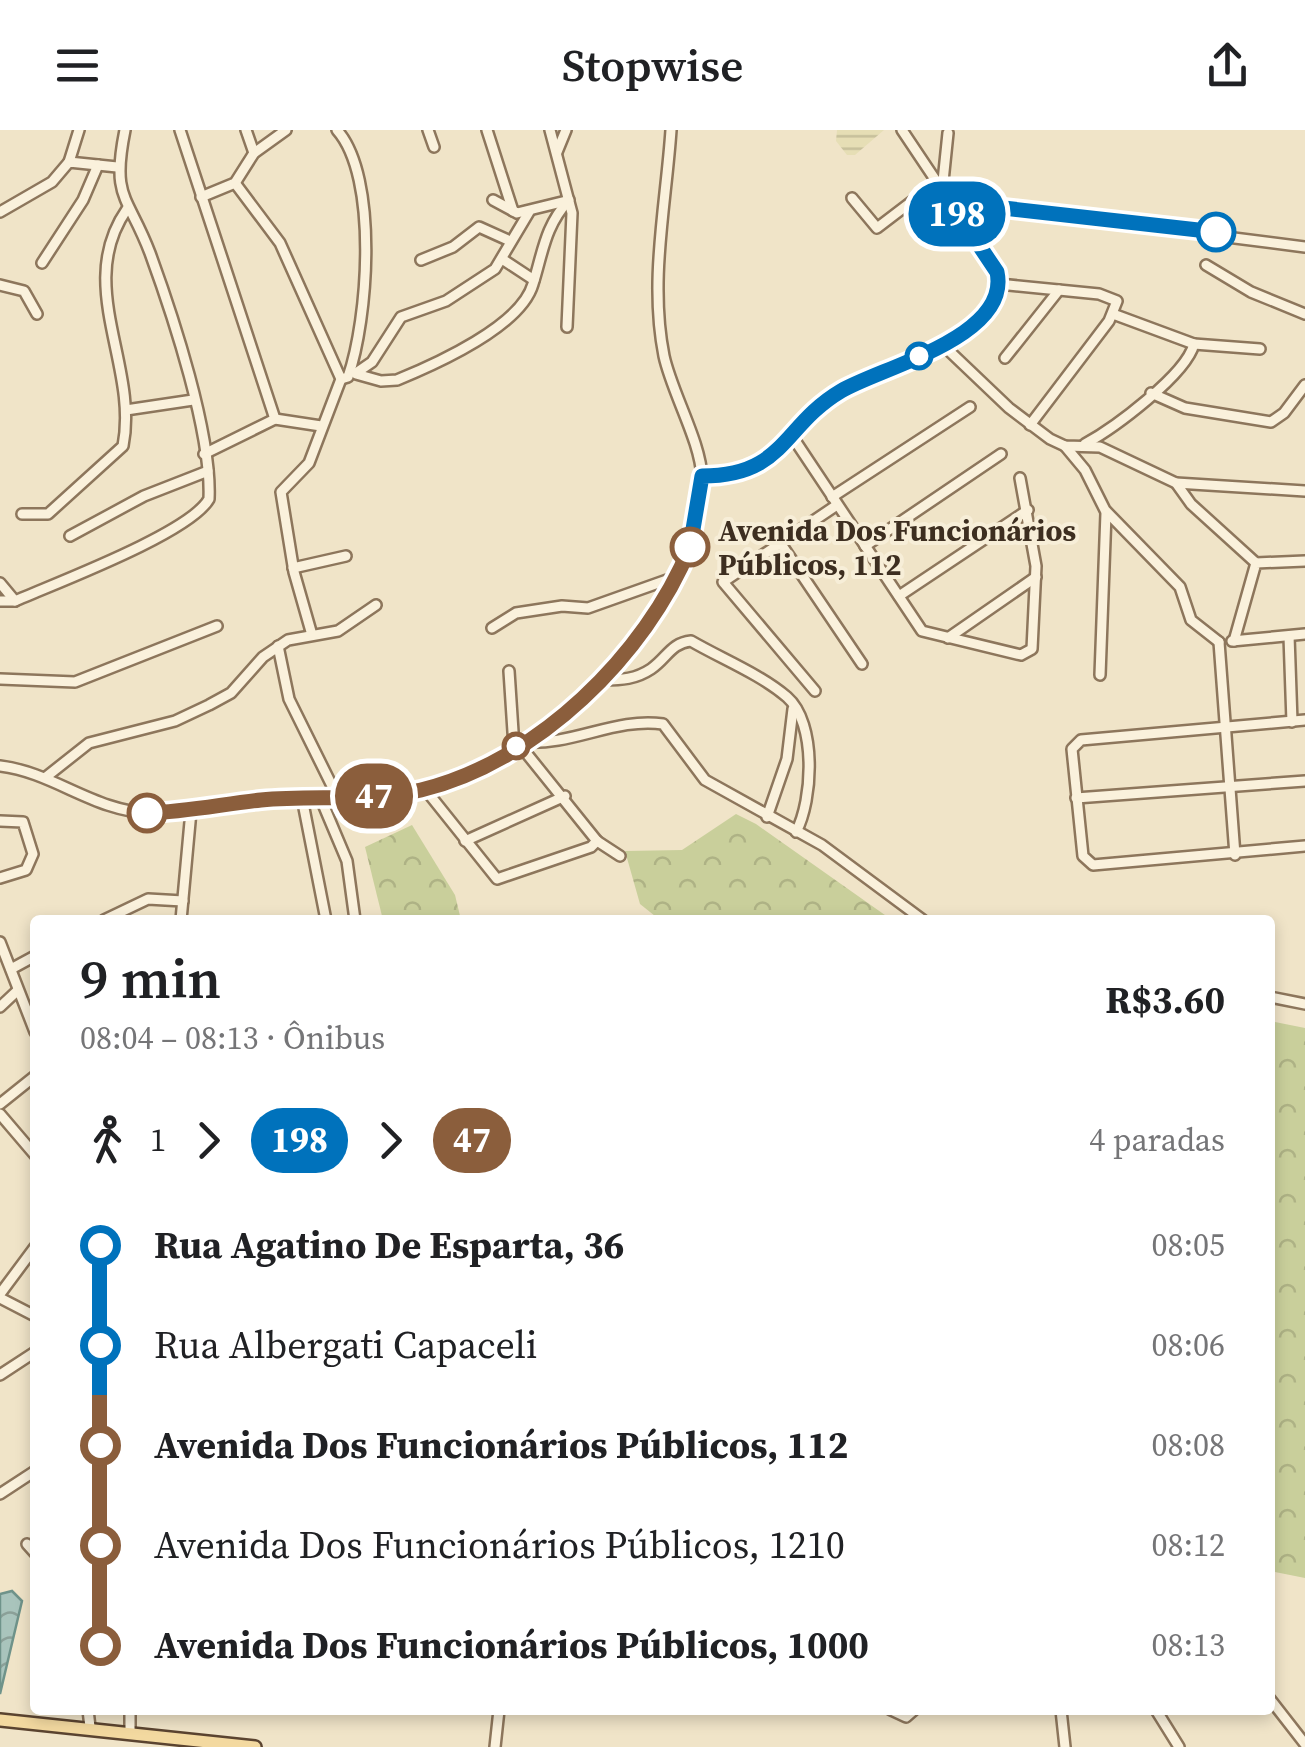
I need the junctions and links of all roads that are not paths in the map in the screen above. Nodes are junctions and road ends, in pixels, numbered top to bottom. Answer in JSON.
{"nodes":[{"id":1,"x":79,"y":130,"type":"edge"},
{"id":2,"x":124,"y":130,"type":"edge"},
{"id":3,"x":180,"y":130,"type":"edge"},
{"id":4,"x":246,"y":130,"type":"edge"},
{"id":5,"x":286,"y":130,"type":"edge"},
{"id":6,"x":337,"y":130,"type":"edge"},
{"id":7,"x":428,"y":130,"type":"edge"},
{"id":8,"x":487,"y":130,"type":"edge"},
{"id":9,"x":550,"y":130,"type":"edge"},
{"id":10,"x":566,"y":130,"type":"edge"},
{"id":11,"x":670,"y":130,"type":"edge"},
{"id":12,"x":902,"y":130,"type":"edge"},
{"id":13,"x":948,"y":134,"type":"dead end"},
{"id":14,"x":434,"y":147,"type":"dead end"},
{"id":15,"x":254,"y":152,"type":"junction"},
{"id":16,"x":557,"y":152,"type":"junction"},
{"id":17,"x":69,"y":162,"type":"junction"},
{"id":18,"x":98,"y":165,"type":"junction"},
{"id":19,"x":117,"y":167,"type":"junction"},
{"id":20,"x":235,"y":183,"type":"junction"},
{"id":21,"x":939,"y":187,"type":"junction"},
{"id":22,"x":201,"y":197,"type":"junction"},
{"id":23,"x":852,"y":198,"type":"dead end"},
{"id":24,"x":494,"y":200,"type":"dead end"},
{"id":25,"x":569,"y":200,"type":"junction"},
{"id":26,"x":950,"y":202,"type":"junction"},
{"id":27,"x":127,"y":209,"type":"junction"},
{"id":28,"x":513,"y":211,"type":"junction"},
{"id":29,"x":0,"y":212,"type":"edge"},
{"id":30,"x":529,"y":212,"type":"junction"},
{"id":31,"x":510,"y":241,"type":"junction"},
{"id":32,"x":1305,"y":247,"type":"edge"},
{"id":33,"x":502,"y":259,"type":"junction"},
{"id":34,"x":421,"y":260,"type":"dead end"},
{"id":35,"x":42,"y":263,"type":"dead end"},
{"id":36,"x":1206,"y":265,"type":"dead end"},
{"id":37,"x":534,"y":280,"type":"junction"},
{"id":38,"x":998,"y":284,"type":"junction"},
{"id":39,"x":0,"y":285,"type":"edge"},
{"id":40,"x":1059,"y":290,"type":"junction"},
{"id":41,"x":37,"y":314,"type":"dead end"},
{"id":42,"x":1113,"y":314,"type":"junction"},
{"id":43,"x":1305,"y":314,"type":"edge"},
{"id":44,"x":567,"y":327,"type":"dead end"},
{"id":45,"x":1194,"y":344,"type":"junction"},
{"id":46,"x":946,"y":347,"type":"junction"},
{"id":47,"x":1260,"y":349,"type":"dead end"},
{"id":48,"x":1005,"y":358,"type":"dead end"},
{"id":49,"x":348,"y":376,"type":"junction"},
{"id":50,"x":1305,"y":385,"type":"edge"},
{"id":51,"x":1151,"y":393,"type":"junction"},
{"id":52,"x":193,"y":400,"type":"junction"},
{"id":53,"x":970,"y":408,"type":"dead end"},
{"id":54,"x":126,"y":410,"type":"junction"},
{"id":55,"x":276,"y":419,"type":"junction"},
{"id":56,"x":1030,"y":425,"type":"junction"},
{"id":57,"x":322,"y":426,"type":"junction"},
{"id":58,"x":792,"y":436,"type":"junction"},
{"id":59,"x":1085,"y":444,"type":"junction"},
{"id":60,"x":1065,"y":446,"type":"junction"},
{"id":61,"x":204,"y":454,"type":"junction"},
{"id":62,"x":1001,"y":454,"type":"dead end"},
{"id":63,"x":208,"y":470,"type":"junction"},
{"id":64,"x":702,"y":476,"type":"junction"},
{"id":65,"x":1020,"y":478,"type":"dead end"},
{"id":66,"x":1176,"y":483,"type":"junction"},
{"id":67,"x":1305,"y":492,"type":"edge"},
{"id":68,"x":834,"y":501,"type":"junction"},
{"id":69,"x":1028,"y":510,"type":"junction"},
{"id":70,"x":1106,"y":510,"type":"junction"},
{"id":71,"x":22,"y":514,"type":"dead end"},
{"id":72,"x":70,"y":536,"type":"dead end"},
{"id":73,"x":779,"y":541,"type":"junction"},
{"id":74,"x":865,"y":546,"type":"junction"},
{"id":75,"x":346,"y":556,"type":"dead end"},
{"id":76,"x":1305,"y":561,"type":"edge"},
{"id":77,"x":1256,"y":563,"type":"junction"},
{"id":78,"x":294,"y":568,"type":"junction"},
{"id":79,"x":678,"y":576,"type":"junction"},
{"id":80,"x":1036,"y":577,"type":"junction"},
{"id":81,"x":0,"y":583,"type":"edge"},
{"id":82,"x":899,"y":596,"type":"junction"},
{"id":83,"x":15,"y":601,"type":"junction"},
{"id":84,"x":0,"y":602,"type":"edge"},
{"id":85,"x":376,"y":605,"type":"dead end"},
{"id":86,"x":218,"y":626,"type":"dead end"},
{"id":87,"x":492,"y":628,"type":"dead end"},
{"id":88,"x":1305,"y":634,"type":"edge"},
{"id":89,"x":312,"y":635,"type":"junction"},
{"id":90,"x":1289,"y":636,"type":"junction"},
{"id":91,"x":948,"y":638,"type":"junction"},
{"id":92,"x":1234,"y":640,"type":"junction"},
{"id":93,"x":1219,"y":642,"type":"junction"},
{"id":94,"x":278,"y":646,"type":"junction"},
{"id":95,"x":862,"y":664,"type":"dead end"},
{"id":96,"x":510,"y":671,"type":"dead end"},
{"id":97,"x":1100,"y":675,"type":"dead end"},
{"id":98,"x":0,"y":679,"type":"edge"},
{"id":99,"x":603,"y":680,"type":"junction"},
{"id":100,"x":816,"y":691,"type":"dead end"},
{"id":101,"x":794,"y":704,"type":"junction"},
{"id":102,"x":1305,"y":720,"type":"edge"},
{"id":103,"x":1292,"y":722,"type":"junction"},
{"id":104,"x":1224,"y":728,"type":"junction"},
{"id":105,"x":519,"y":744,"type":"junction"},
{"id":106,"x":0,"y":766,"type":"edge"},
{"id":107,"x":46,"y":777,"type":"junction"},
{"id":108,"x":1305,"y":781,"type":"edge"},
{"id":109,"x":1228,"y":787,"type":"junction"},
{"id":110,"x":425,"y":789,"type":"junction"},
{"id":111,"x":565,"y":796,"type":"junction"},
{"id":112,"x":302,"y":798,"type":"junction"},
{"id":113,"x":320,"y":798,"type":"junction"},
{"id":114,"x":338,"y":798,"type":"junction"},
{"id":115,"x":1076,"y":798,"type":"junction"},
{"id":116,"x":191,"y":812,"type":"junction"},
{"id":117,"x":767,"y":817,"type":"junction"},
{"id":118,"x":0,"y":821,"type":"edge"},
{"id":119,"x":796,"y":832,"type":"junction"},
{"id":120,"x":465,"y":841,"type":"junction"},
{"id":121,"x":597,"y":841,"type":"junction"},
{"id":122,"x":1305,"y":846,"type":"edge"},
{"id":123,"x":1235,"y":854,"type":"junction"},
{"id":124,"x":620,"y":856,"type":"dead end"},
{"id":125,"x":0,"y":878,"type":"edge"},
{"id":126,"x":182,"y":901,"type":"junction"},
{"id":127,"x":118,"y":915,"type":"edge"},
{"id":128,"x":181,"y":915,"type":"edge"},
{"id":129,"x":325,"y":915,"type":"edge"},
{"id":130,"x":354,"y":915,"type":"edge"},
{"id":131,"x":916,"y":915,"type":"edge"},
{"id":132,"x":0,"y":942,"type":"edge"},
{"id":133,"x":30,"y":959,"type":"edge"},
{"id":134,"x":11,"y":969,"type":"junction"},
{"id":135,"x":17,"y":991,"type":"junction"},
{"id":136,"x":1275,"y":997,"type":"edge"},
{"id":137,"x":1305,"y":1004,"type":"edge"},
{"id":138,"x":0,"y":1007,"type":"edge"},
{"id":139,"x":30,"y":1021,"type":"edge"},
{"id":140,"x":30,"y":1080,"type":"edge"},
{"id":141,"x":0,"y":1104,"type":"edge"},
{"id":142,"x":0,"y":1114,"type":"edge"},
{"id":143,"x":30,"y":1149,"type":"edge"},
{"id":144,"x":30,"y":1254,"type":"edge"},
{"id":145,"x":0,"y":1296,"type":"edge"},
{"id":146,"x":30,"y":1313,"type":"edge"},
{"id":147,"x":30,"y":1355,"type":"edge"},
{"id":148,"x":0,"y":1375,"type":"edge"},
{"id":149,"x":30,"y":1473,"type":"edge"},
{"id":150,"x":0,"y":1494,"type":"edge"},
{"id":151,"x":27,"y":1544,"type":"dead end"},
{"id":152,"x":30,"y":1547,"type":"edge"},
{"id":153,"x":1275,"y":1706,"type":"edge"},
{"id":154,"x":89,"y":1715,"type":"edge"},
{"id":155,"x":130,"y":1715,"type":"edge"},
{"id":156,"x":499,"y":1715,"type":"edge"},
{"id":157,"x":1062,"y":1715,"type":"edge"},
{"id":158,"x":1159,"y":1715,"type":"edge"},
{"id":159,"x":0,"y":1720,"type":"edge"},
{"id":160,"x":90,"y":1727,"type":"junction"},
{"id":161,"x":130,"y":1731,"type":"junction"},
{"id":162,"x":1305,"y":1744,"type":"edge"},
{"id":163,"x":213,"y":1745,"type":"edge"},
{"id":164,"x":254,"y":1747,"type":"edge"},
{"id":165,"x":496,"y":1747,"type":"edge"},
{"id":166,"x":1065,"y":1747,"type":"edge"},
{"id":167,"x":1179,"y":1747,"type":"edge"}],
"edges":[{"from":1,"to":17,"type":"street"},
{"from":2,"to":19,"type":"street"},
{"from":3,"to":22,"type":"street"},
{"from":4,"to":15,"type":"street"},
{"from":5,"to":15,"type":"street"},
{"from":6,"to":49,"type":"street"},
{"from":7,"to":14,"type":"street"},
{"from":8,"to":28,"type":"street"},
{"from":9,"to":16,"type":"street"},
{"from":10,"to":16,"type":"street"},
{"from":11,"to":64,"type":"street"},
{"from":12,"to":21,"type":"street"},
{"from":13,"to":21,"type":"street"},
{"from":15,"to":20,"type":"street"},
{"from":16,"to":25,"type":"street"},
{"from":17,"to":18,"type":"street"},
{"from":17,"to":29,"type":"street"},
{"from":18,"to":19,"type":"street"},
{"from":18,"to":35,"type":"street"},
{"from":19,"to":27,"type":"street"},
{"from":20,"to":22,"type":"street"},
{"from":20,"to":49,"type":"street"},
{"from":21,"to":23,"type":"street"},
{"from":21,"to":26,"type":"street"},
{"from":22,"to":55,"type":"street"},
{"from":24,"to":28,"type":"street"},
{"from":25,"to":30,"type":"street"},
{"from":25,"to":37,"type":"street"},
{"from":25,"to":44,"type":"street"},
{"from":26,"to":32,"type":"street"},
{"from":26,"to":38,"type":"street"},
{"from":27,"to":52,"type":"street"},
{"from":27,"to":54,"type":"street"},
{"from":28,"to":30,"type":"street"},
{"from":30,"to":31,"type":"street"},
{"from":31,"to":33,"type":"street"},
{"from":31,"to":34,"type":"street"},
{"from":33,"to":37,"type":"street"},
{"from":33,"to":49,"type":"street"},
{"from":36,"to":43,"type":"street"},
{"from":37,"to":49,"type":"street"},
{"from":38,"to":40,"type":"street"},
{"from":38,"to":46,"type":"street"},
{"from":39,"to":41,"type":"street"},
{"from":40,"to":42,"type":"street"},
{"from":40,"to":48,"type":"street"},
{"from":42,"to":45,"type":"street"},
{"from":42,"to":56,"type":"street"},
{"from":45,"to":47,"type":"street"},
{"from":45,"to":51,"type":"street"},
{"from":46,"to":56,"type":"street"},
{"from":46,"to":58,"type":"street"},
{"from":49,"to":57,"type":"street"},
{"from":50,"to":51,"type":"street"},
{"from":51,"to":59,"type":"street"},
{"from":52,"to":54,"type":"street"},
{"from":52,"to":61,"type":"street"},
{"from":53,"to":68,"type":"street"},
{"from":54,"to":71,"type":"street"},
{"from":55,"to":57,"type":"street"},
{"from":55,"to":61,"type":"street"},
{"from":56,"to":60,"type":"street"},
{"from":57,"to":78,"type":"street"},
{"from":58,"to":64,"type":"street"},
{"from":58,"to":68,"type":"street"},
{"from":59,"to":60,"type":"street"},
{"from":59,"to":66,"type":"street"},
{"from":60,"to":70,"type":"street"},
{"from":61,"to":63,"type":"street"},
{"from":62,"to":74,"type":"street"},
{"from":63,"to":72,"type":"street"},
{"from":63,"to":83,"type":"street"},
{"from":64,"to":79,"type":"street"},
{"from":65,"to":69,"type":"street"},
{"from":66,"to":67,"type":"street"},
{"from":66,"to":77,"type":"street"},
{"from":68,"to":73,"type":"street"},
{"from":68,"to":74,"type":"street"},
{"from":69,"to":80,"type":"street"},
{"from":69,"to":82,"type":"street"},
{"from":70,"to":93,"type":"street"},
{"from":70,"to":97,"type":"street"},
{"from":73,"to":95,"type":"street"},
{"from":73,"to":100,"type":"street"},
{"from":74,"to":82,"type":"street"},
{"from":75,"to":78,"type":"street"},
{"from":76,"to":77,"type":"street"},
{"from":77,"to":92,"type":"street"},
{"from":78,"to":89,"type":"street"},
{"from":79,"to":87,"type":"street"},
{"from":79,"to":99,"type":"street"},
{"from":80,"to":91,"type":"street"},
{"from":80,"to":91,"type":"street"},
{"from":81,"to":83,"type":"street"},
{"from":82,"to":91,"type":"street"},
{"from":83,"to":84,"type":"street"},
{"from":85,"to":89,"type":"street"},
{"from":86,"to":98,"type":"street"},
{"from":88,"to":90,"type":"street"},
{"from":89,"to":94,"type":"street"},
{"from":90,"to":92,"type":"street"},
{"from":90,"to":103,"type":"street"},
{"from":92,"to":93,"type":"street"},
{"from":93,"to":104,"type":"street"},
{"from":94,"to":107,"type":"street"},
{"from":94,"to":114,"type":"street"},
{"from":96,"to":105,"type":"street"},
{"from":99,"to":101,"type":"street"},
{"from":99,"to":105,"type":"street"},
{"from":101,"to":117,"type":"street"},
{"from":101,"to":119,"type":"street"},
{"from":102,"to":103,"type":"street"},
{"from":103,"to":104,"type":"street"},
{"from":104,"to":109,"type":"street"},
{"from":104,"to":115,"type":"street"},
{"from":105,"to":110,"type":"street"},
{"from":105,"to":111,"type":"street"},
{"from":105,"to":117,"type":"street"},
{"from":106,"to":107,"type":"street"},
{"from":107,"to":116,"type":"street"},
{"from":108,"to":109,"type":"street"},
{"from":109,"to":115,"type":"street"},
{"from":109,"to":123,"type":"street"},
{"from":110,"to":114,"type":"street"},
{"from":110,"to":120,"type":"street"},
{"from":111,"to":120,"type":"street"},
{"from":111,"to":121,"type":"street"},
{"from":112,"to":113,"type":"street"},
{"from":112,"to":116,"type":"street"},
{"from":112,"to":129,"type":"street"},
{"from":113,"to":114,"type":"street"},
{"from":113,"to":130,"type":"street"},
{"from":115,"to":123,"type":"street"},
{"from":116,"to":126,"type":"street"},
{"from":117,"to":119,"type":"street"},
{"from":118,"to":125,"type":"street"},
{"from":119,"to":131,"type":"street"},
{"from":120,"to":121,"type":"street"},
{"from":121,"to":124,"type":"street"},
{"from":122,"to":123,"type":"street"},
{"from":126,"to":127,"type":"street"},
{"from":126,"to":128,"type":"street"},
{"from":132,"to":134,"type":"street"},
{"from":133,"to":134,"type":"street"},
{"from":134,"to":135,"type":"street"},
{"from":135,"to":138,"type":"street"},
{"from":135,"to":139,"type":"street"},
{"from":136,"to":137,"type":"street"},
{"from":140,"to":141,"type":"street"},
{"from":142,"to":143,"type":"street"},
{"from":144,"to":145,"type":"street"},
{"from":145,"to":146,"type":"street"},
{"from":147,"to":148,"type":"street"},
{"from":149,"to":150,"type":"street"},
{"from":151,"to":152,"type":"street"},
{"from":153,"to":162,"type":"street"},
{"from":154,"to":160,"type":"street"},
{"from":155,"to":161,"type":"street"},
{"from":156,"to":165,"type":"street"},
{"from":157,"to":166,"type":"street"},
{"from":158,"to":167,"type":"street"},
{"from":159,"to":160,"type":"main road"},
{"from":160,"to":161,"type":"main road"},
{"from":161,"to":163,"type":"main road"},
{"from":163,"to":164,"type":"main road"}]}
